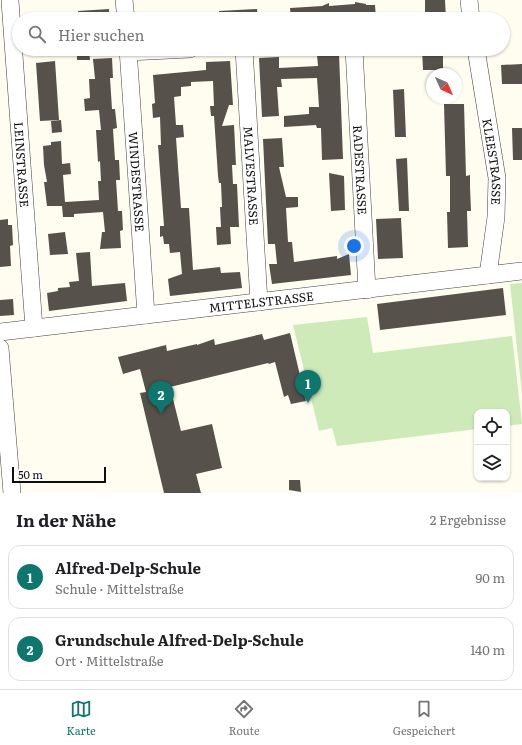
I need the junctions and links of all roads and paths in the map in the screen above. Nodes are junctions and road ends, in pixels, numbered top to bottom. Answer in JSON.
{"nodes":[{"id":1,"x":124,"y":0,"type":"edge"},
{"id":2,"x":469,"y":0,"type":"edge"},
{"id":3,"x":9,"y":1,"type":"edge"},
{"id":4,"x":125,"y":12,"type":"edge"},
{"id":5,"x":470,"y":12,"type":"edge"},
{"id":6,"x":12,"y":40,"type":"edge"},
{"id":7,"x":13,"y":56,"type":"edge"},
{"id":8,"x":128,"y":56,"type":"edge"},
{"id":9,"x":244,"y":56,"type":"edge"},
{"id":10,"x":354,"y":56,"type":"edge"},
{"id":11,"x":477,"y":56,"type":"edge"},
{"id":12,"x":522,"y":271,"type":"edge"},
{"id":13,"x":488,"y":275,"type":"junction"},
{"id":14,"x":366,"y":290,"type":"junction"},
{"id":15,"x":259,"y":302,"type":"junction"},
{"id":16,"x":146,"y":315,"type":"junction"},
{"id":17,"x":34,"y":328,"type":"junction"},
{"id":18,"x":0,"y":332,"type":"edge"},
{"id":19,"x":0,"y":348,"type":"edge"},
{"id":20,"x":12,"y":493,"type":"edge"}],
"edges":[{"from":1,"to":4,"type":"street"},
{"from":2,"to":5,"type":"street"},
{"from":3,"to":6,"type":"street","name":"LEINSTRASSE"},
{"from":7,"to":17,"type":"street","name":"LEINSTRASSE"},
{"from":8,"to":16,"type":"street","name":"WINDESTRASSE"},
{"from":9,"to":15,"type":"street","name":"MALVESTRASSE"},
{"from":10,"to":14,"type":"street","name":"RADESTRASSE"},
{"from":11,"to":13,"type":"street","name":"KLEESTRASSE"},
{"from":12,"to":13,"type":"street","name":"MITTELSTRASSE"},
{"from":13,"to":14,"type":"street","name":"MITTELSTRASSE"},
{"from":14,"to":15,"type":"street","name":"MITTELSTRASSE"},
{"from":15,"to":16,"type":"street","name":"MITTELSTRASSE"},
{"from":16,"to":17,"type":"street","name":"MITTELSTRASSE"},
{"from":17,"to":18,"type":"street","name":"MITTELSTRASSE"},
{"from":19,"to":20,"type":"street"}]}
